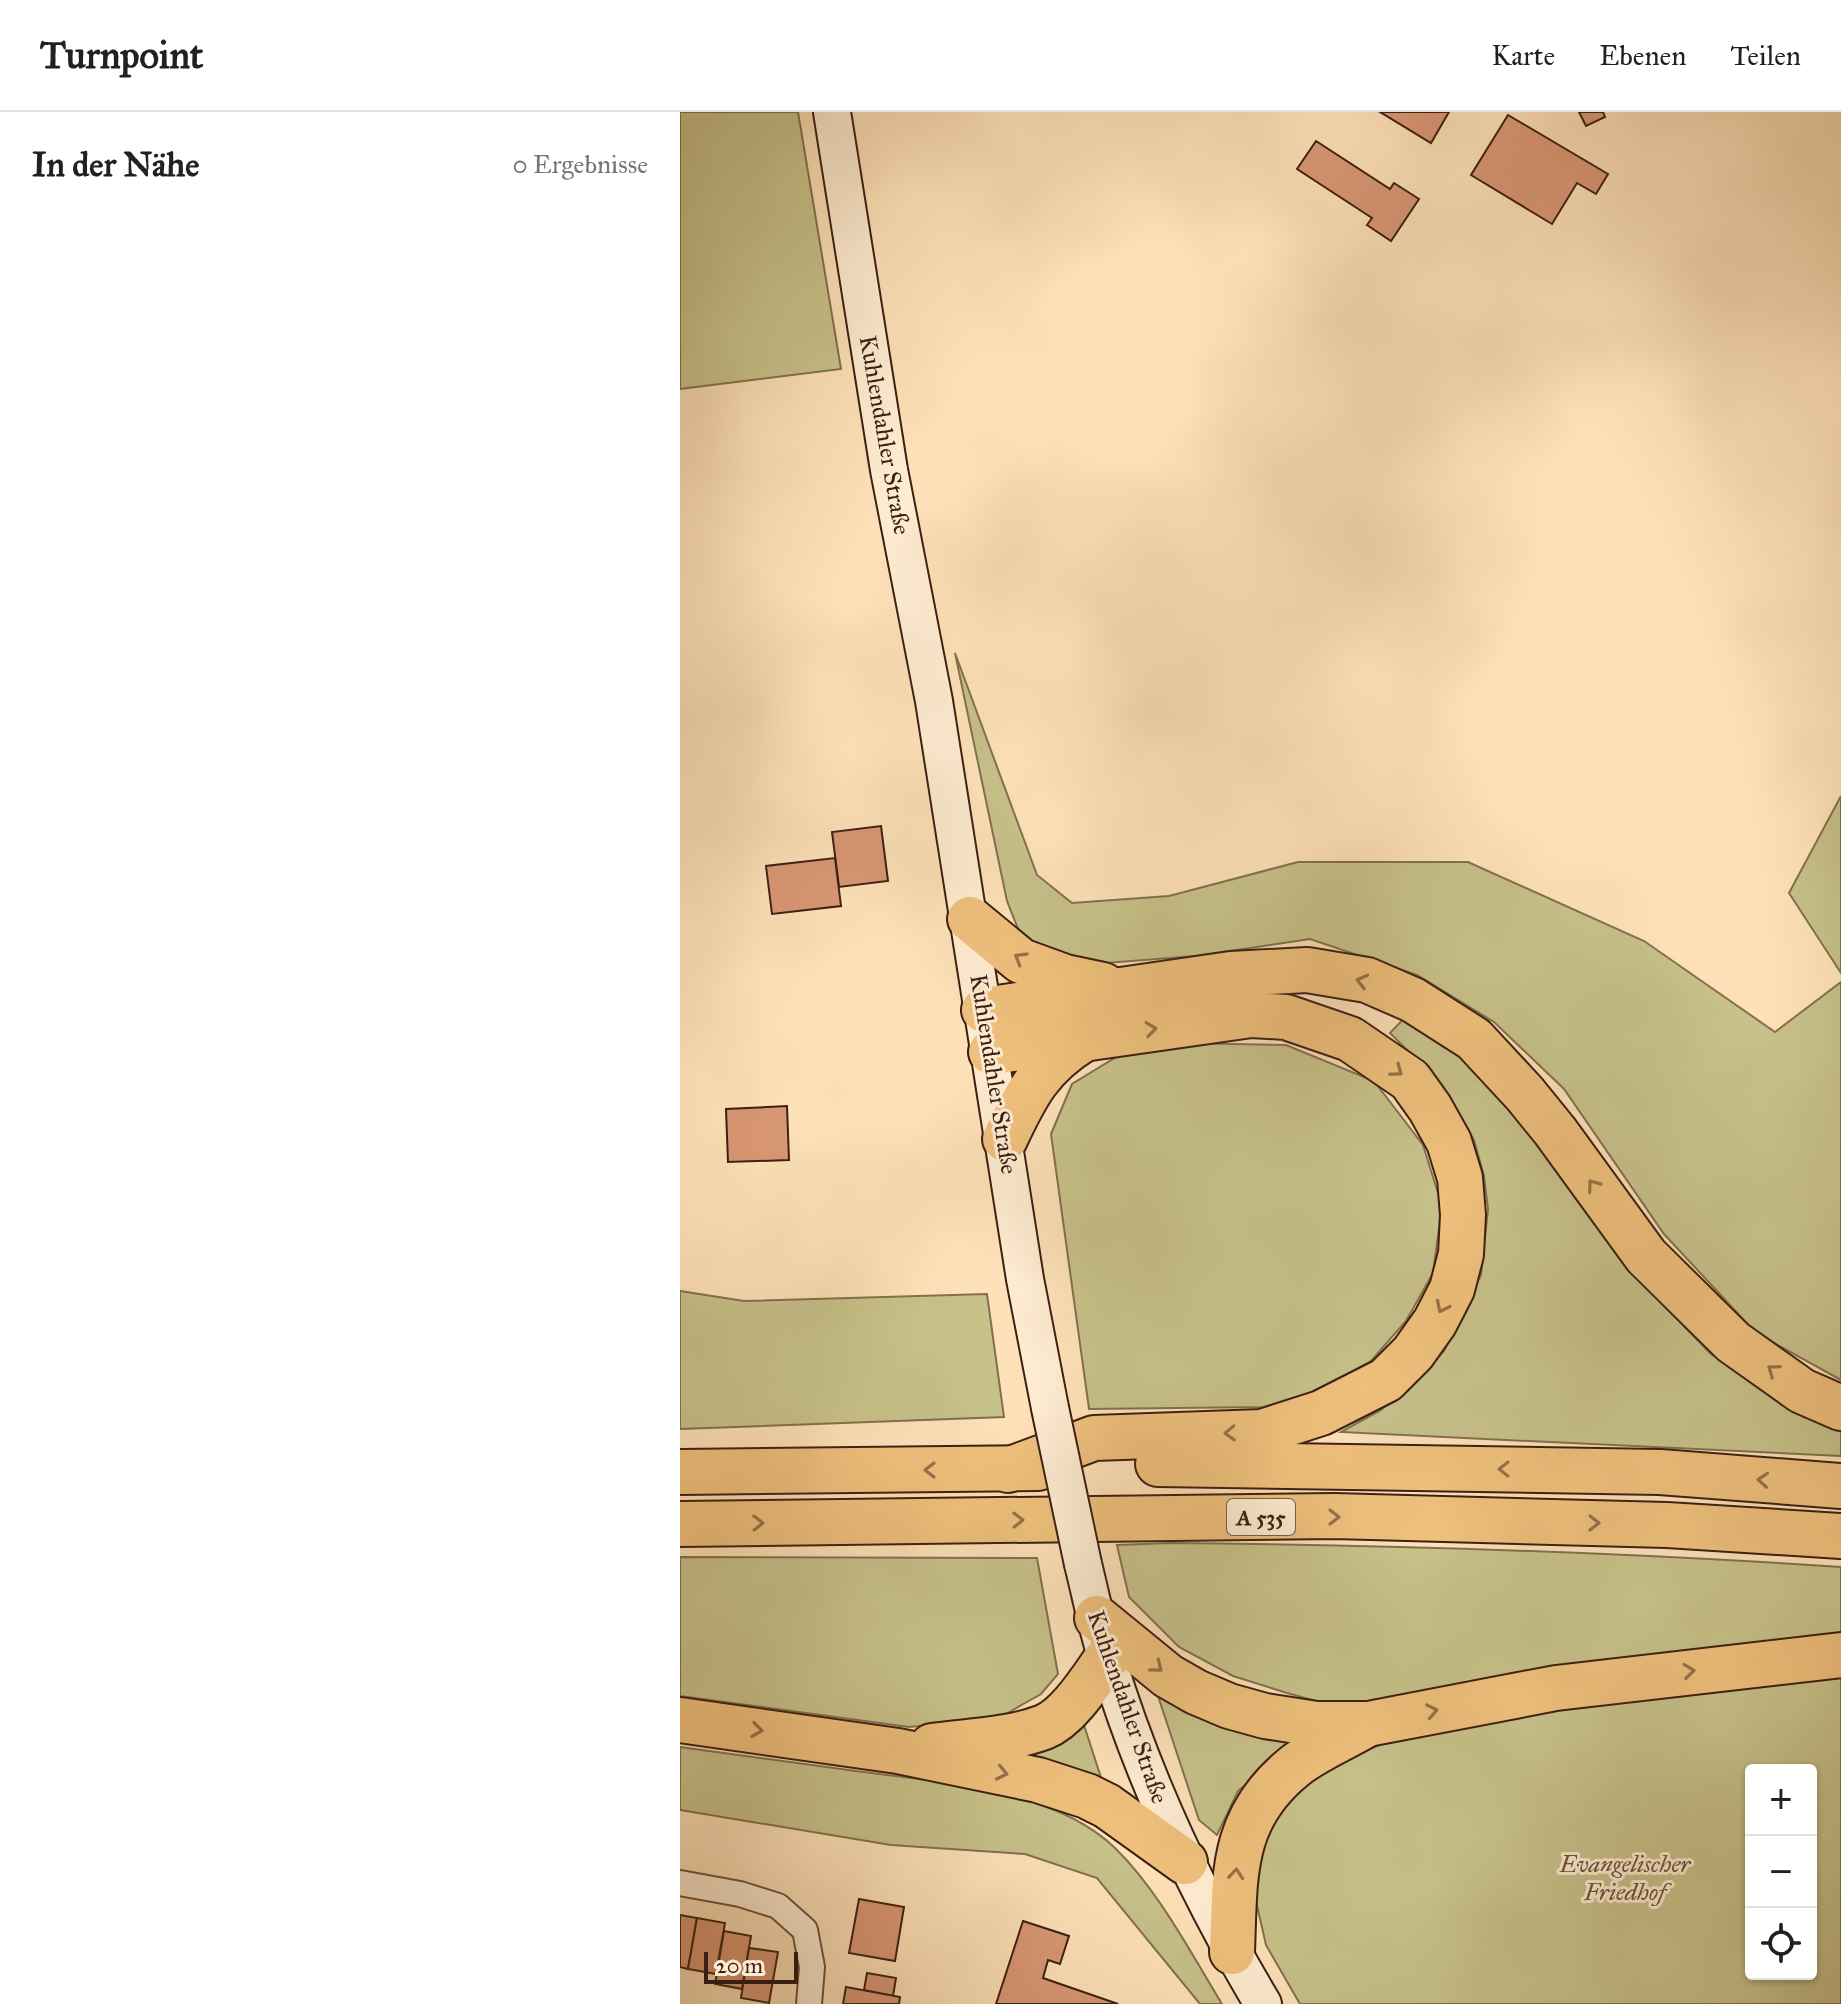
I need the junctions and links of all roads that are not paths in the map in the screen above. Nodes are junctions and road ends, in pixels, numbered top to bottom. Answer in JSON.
{"nodes":[{"id":1,"x":832,"y":112,"type":"edge"},
{"id":2,"x":970,"y":919,"type":"junction"},
{"id":3,"x":1120,"y":990,"type":"junction"},
{"id":4,"x":988,"y":1031,"type":"junction"},
{"id":5,"x":1084,"y":1039,"type":"junction"},
{"id":6,"x":1005,"y":1139,"type":"junction"},
{"id":7,"x":1841,"y":1408,"type":"edge"},
{"id":8,"x":1008,"y":1470,"type":"junction"},
{"id":9,"x":680,"y":1472,"type":"edge"},
{"id":10,"x":1841,"y":1486,"type":"edge"},
{"id":11,"x":680,"y":1524,"type":"edge"},
{"id":12,"x":1841,"y":1536,"type":"edge"},
{"id":13,"x":1102,"y":1638,"type":"junction"},
{"id":14,"x":1841,"y":1655,"type":"edge"},
{"id":15,"x":680,"y":1720,"type":"edge"},
{"id":16,"x":1368,"y":1724,"type":"junction"},
{"id":17,"x":898,"y":1751,"type":"junction"},
{"id":18,"x":1185,"y":1862,"type":"junction"},
{"id":19,"x":680,"y":1883,"type":"edge"},
{"id":20,"x":1232,"y":1952,"type":"junction"},
{"id":21,"x":809,"y":2004,"type":"edge"},
{"id":22,"x":1263,"y":2004,"type":"edge"}],
"edges":[{"from":1,"to":2,"type":"main road","name":"Kuhlendahler Straße"},
{"from":3,"to":2,"type":"highway","one_way":true},
{"from":2,"to":4,"type":"main road","name":"Kuhlendahler Straße"},
{"from":3,"to":4,"type":"highway"},
{"from":7,"to":3,"type":"highway","one_way":true},
{"from":4,"to":5,"type":"highway"},
{"from":4,"to":6,"type":"main road","name":"Kuhlendahler Straße"},
{"from":5,"to":6,"type":"highway"},
{"from":5,"to":8,"type":"highway","one_way":true},
{"from":6,"to":13,"type":"main road","name":"Kuhlendahler Straße","bridge":true},
{"from":8,"to":9,"type":"highway","number":"A 535","one_way":true},
{"from":10,"to":8,"type":"highway","number":"A 535","one_way":true},
{"from":11,"to":12,"type":"highway","number":"A 535","one_way":true},
{"from":13,"to":16,"type":"highway","one_way":true},
{"from":13,"to":17,"type":"highway"},
{"from":13,"to":18,"type":"main road","name":"Kuhlendahler Straße"},
{"from":16,"to":14,"type":"highway","one_way":true},
{"from":15,"to":17,"type":"highway","one_way":true},
{"from":20,"to":16,"type":"highway","one_way":true},
{"from":17,"to":18,"type":"highway","one_way":true},
{"from":18,"to":20,"type":"main road","name":"Kuhlendahler Straße"},
{"from":19,"to":21,"type":"street"},
{"from":20,"to":22,"type":"main road","name":"Kuhlendahler Straße"}]}
